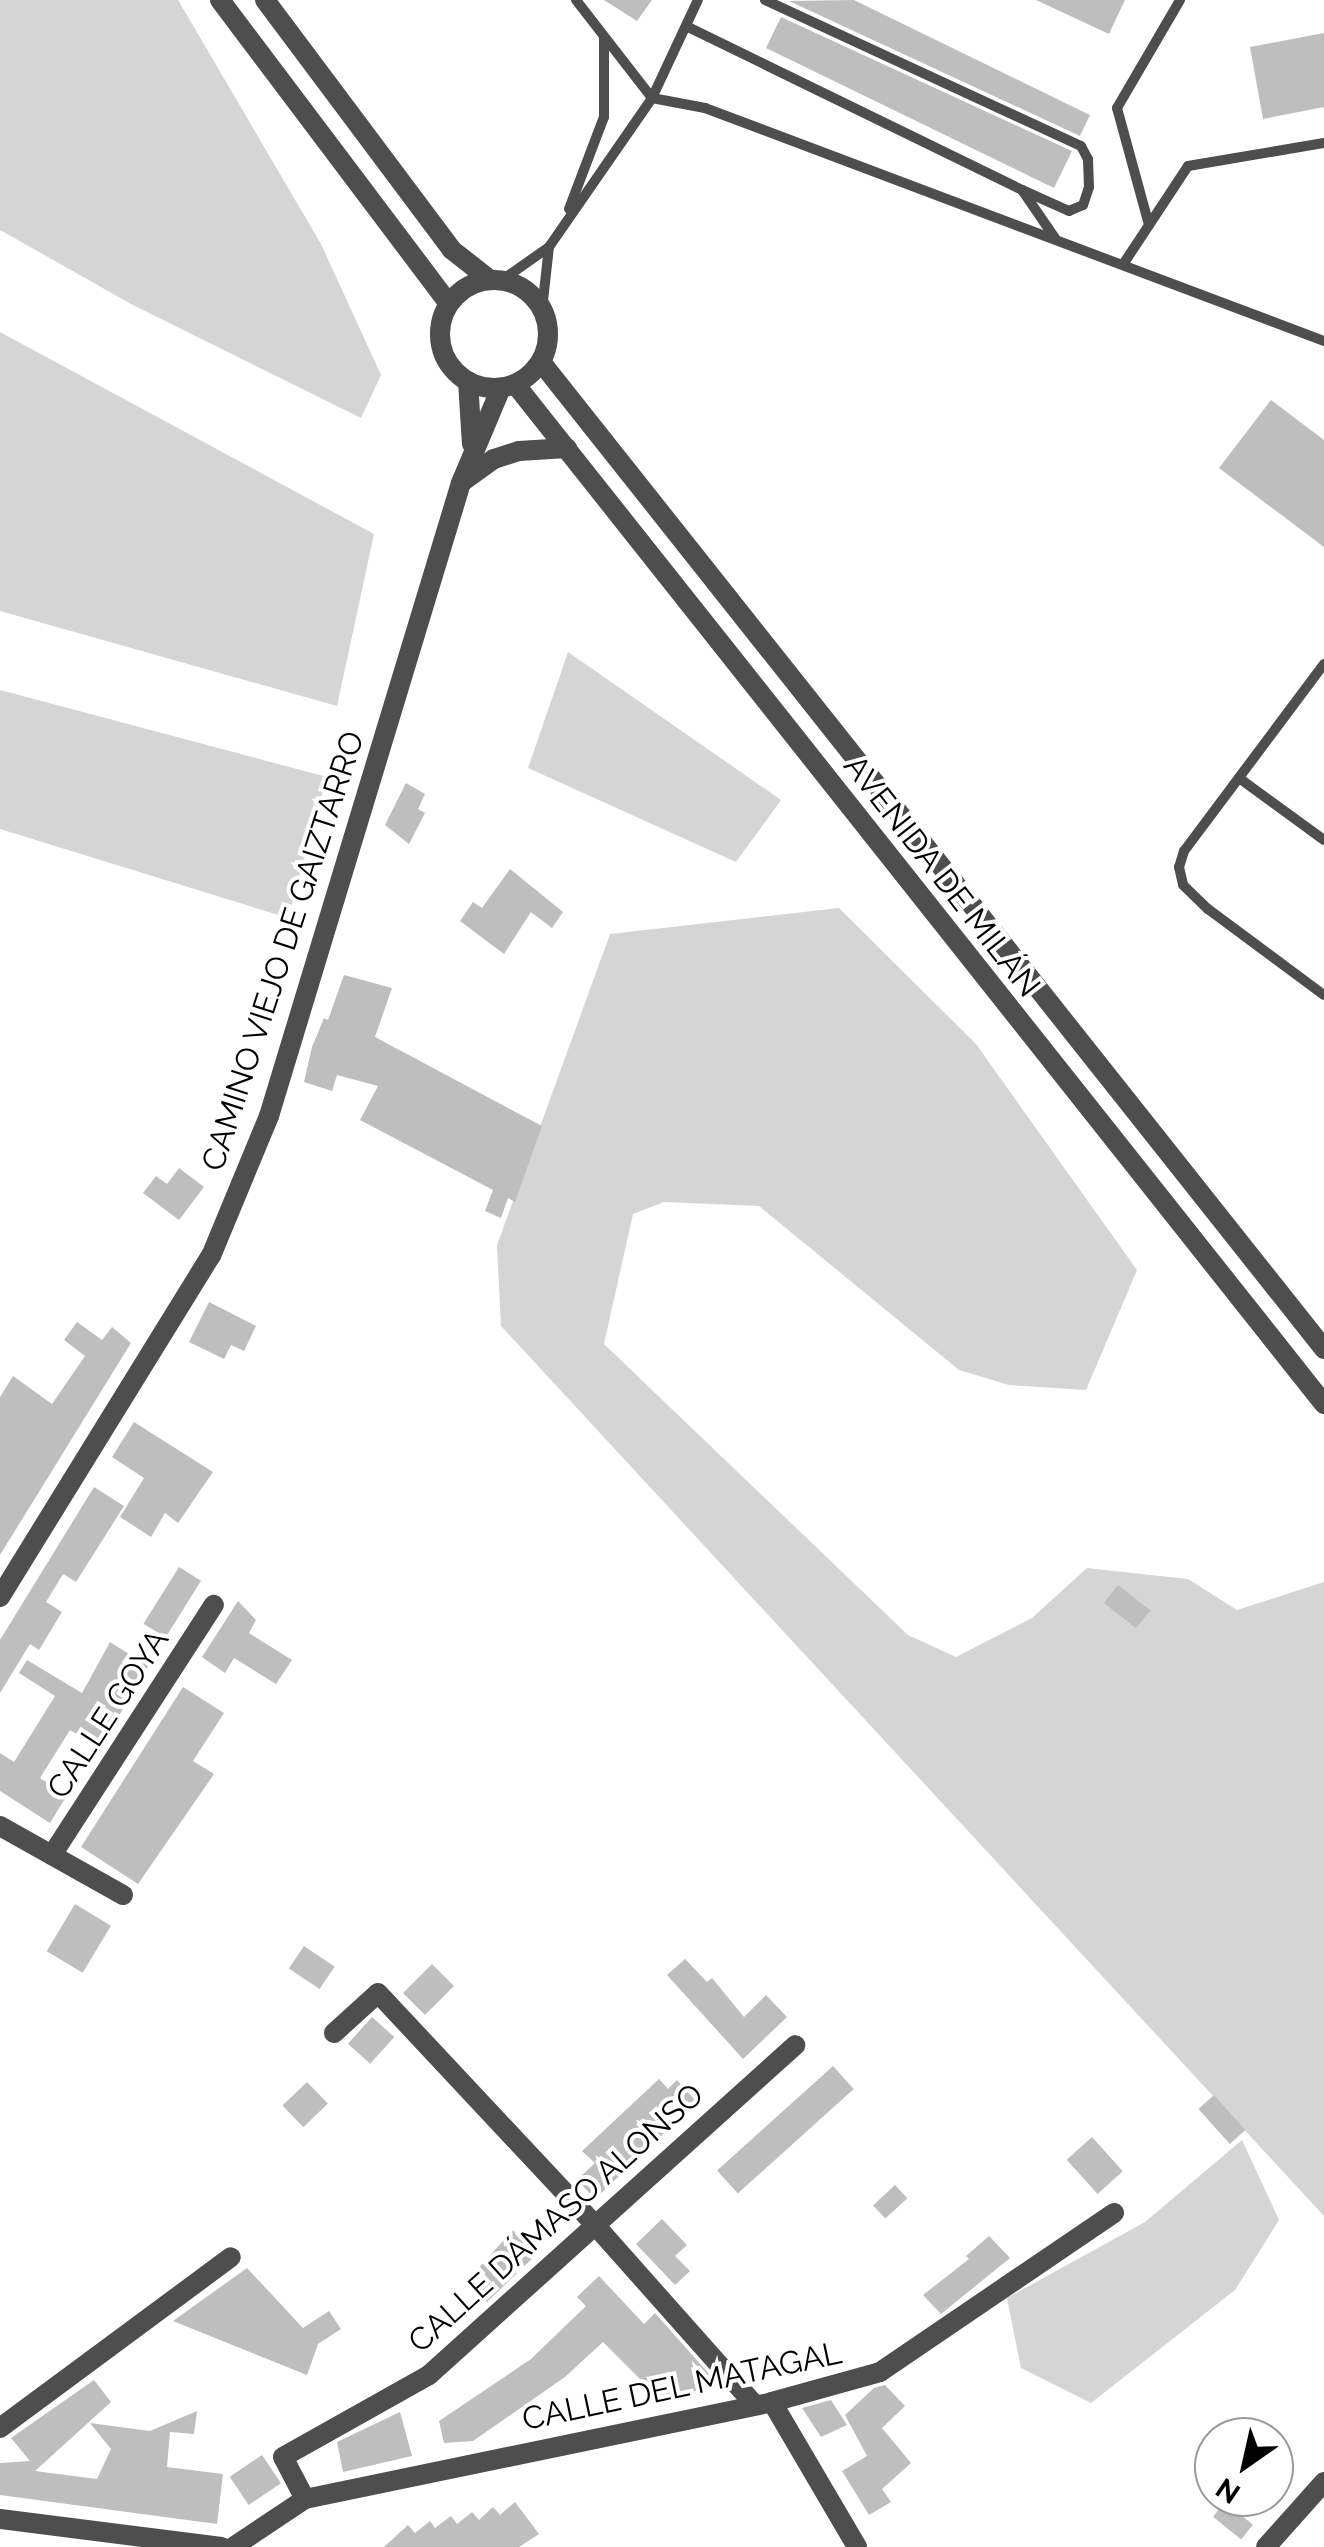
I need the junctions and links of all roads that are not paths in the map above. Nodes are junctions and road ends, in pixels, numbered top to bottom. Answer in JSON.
{"nodes":[{"id":1,"x":220,"y":0,"type":"edge"},
{"id":2,"x":265,"y":0,"type":"edge"},
{"id":3,"x":576,"y":0,"type":"edge"},
{"id":4,"x":698,"y":0,"type":"edge"},
{"id":5,"x":765,"y":0,"type":"edge"},
{"id":6,"x":1180,"y":0,"type":"edge"},
{"id":7,"x":686,"y":26,"type":"junction"},
{"id":8,"x":603,"y":36,"type":"junction"},
{"id":9,"x":652,"y":98,"type":"junction"},
{"id":10,"x":1324,"y":143,"type":"edge"},
{"id":11,"x":1022,"y":190,"type":"junction"},
{"id":12,"x":1149,"y":225,"type":"junction"},
{"id":13,"x":559,"y":233,"type":"junction"},
{"id":14,"x":1054,"y":238,"type":"junction"},
{"id":15,"x":549,"y":247,"type":"junction"},
{"id":16,"x":1124,"y":263,"type":"junction"},
{"id":17,"x":496,"y":280,"type":"junction"},
{"id":18,"x":448,"y":303,"type":"junction"},
{"id":19,"x":542,"y":310,"type":"junction"},
{"id":20,"x":1324,"y":341,"type":"edge"},
{"id":21,"x":541,"y":362,"type":"junction"},
{"id":22,"x":468,"y":381,"type":"junction"},
{"id":23,"x":508,"y":386,"type":"junction"},
{"id":24,"x":568,"y":448,"type":"junction"},
{"id":25,"x":472,"y":451,"type":"junction"},
{"id":26,"x":461,"y":483,"type":"junction"},
{"id":27,"x":1322,"y":671,"type":"edge"},
{"id":28,"x":1239,"y":778,"type":"junction"},
{"id":29,"x":1324,"y":840,"type":"edge"},
{"id":30,"x":1324,"y":995,"type":"edge"},
{"id":31,"x":1324,"y":1349,"type":"edge"},
{"id":32,"x":1324,"y":1404,"type":"edge"},
{"id":33,"x":0,"y":1597,"type":"edge"},
{"id":34,"x":214,"y":1605,"type":"dead end"},
{"id":35,"x":0,"y":1826,"type":"edge"},
{"id":36,"x":52,"y":1856,"type":"junction"},
{"id":37,"x":123,"y":1896,"type":"dead end"},
{"id":38,"x":334,"y":2033,"type":"dead end"},
{"id":39,"x":794,"y":2045,"type":"dead end"},
{"id":40,"x":1114,"y":2213,"type":"dead end"},
{"id":41,"x":596,"y":2224,"type":"junction"},
{"id":42,"x":231,"y":2257,"type":"dead end"},
{"id":43,"x":763,"y":2402,"type":"junction"},
{"id":44,"x":0,"y":2428,"type":"edge"},
{"id":45,"x":1324,"y":2482,"type":"edge"},
{"id":46,"x":305,"y":2499,"type":"junction"},
{"id":47,"x":0,"y":2518,"type":"edge"},
{"id":48,"x":221,"y":2547,"type":"edge"},
{"id":49,"x":233,"y":2547,"type":"edge"},
{"id":50,"x":856,"y":2547,"type":"edge"},
{"id":51,"x":1266,"y":2547,"type":"edge"}],
"edges":[{"from":1,"to":18,"type":"street"},
{"from":2,"to":17,"type":"street"},
{"from":3,"to":8,"type":"lane"},
{"from":4,"to":7,"type":"lane"},
{"from":5,"to":11,"type":"lane"},
{"from":6,"to":12,"type":"lane"},
{"from":7,"to":9,"type":"lane"},
{"from":7,"to":11,"type":"lane"},
{"from":8,"to":9,"type":"lane"},
{"from":8,"to":13,"type":"lane"},
{"from":9,"to":13,"type":"lane"},
{"from":9,"to":14,"type":"lane"},
{"from":10,"to":12,"type":"lane"},
{"from":11,"to":14,"type":"lane"},
{"from":12,"to":16,"type":"lane"},
{"from":13,"to":15,"type":"lane"},
{"from":14,"to":16,"type":"lane"},
{"from":15,"to":17,"type":"lane"},
{"from":15,"to":19,"type":"lane"},
{"from":16,"to":20,"type":"lane"},
{"from":17,"to":18,"type":"street"},
{"from":17,"to":19,"type":"street"},
{"from":18,"to":22,"type":"street"},
{"from":19,"to":21,"type":"street"},
{"from":21,"to":23,"type":"street"},
{"from":21,"to":31,"type":"street","name":"AVENIDA DE MILÁN"},
{"from":22,"to":23,"type":"street"},
{"from":22,"to":25,"type":"street","name":"CAMINO VIEJO DE GAIZTARRO"},
{"from":23,"to":24,"type":"street","name":"AVENIDA DE MILÁN"},
{"from":23,"to":25,"type":"street","name":"CAMINO VIEJO DE GAIZTARRO"},
{"from":24,"to":26,"type":"street"},
{"from":24,"to":32,"type":"street","name":"AVENIDA DE MILÁN"},
{"from":25,"to":26,"type":"street","name":"CAMINO VIEJO DE GAIZTARRO"},
{"from":26,"to":33,"type":"street","name":"CAMINO VIEJO DE GAIZTARRO"},
{"from":27,"to":28,"type":"lane"},
{"from":28,"to":29,"type":"lane"},
{"from":28,"to":30,"type":"lane"},
{"from":34,"to":36,"type":"street","name":"CALLE GOYA"},
{"from":35,"to":36,"type":"street"},
{"from":36,"to":37,"type":"street"},
{"from":38,"to":41,"type":"street"},
{"from":39,"to":41,"type":"street","name":"CALLE DÁMASO ALONSO"},
{"from":40,"to":43,"type":"street","name":"CALLE DEL MATAGAL"},
{"from":41,"to":43,"type":"street"},
{"from":41,"to":46,"type":"street","name":"CALLE DÁMASO ALONSO"},
{"from":42,"to":44,"type":"street"},
{"from":43,"to":46,"type":"street","name":"CALLE DEL MATAGAL"},
{"from":43,"to":50,"type":"street"},
{"from":45,"to":51,"type":"street"},
{"from":46,"to":49,"type":"street","name":"CALLE DEL MATAGAL"},
{"from":47,"to":48,"type":"street"}]}
